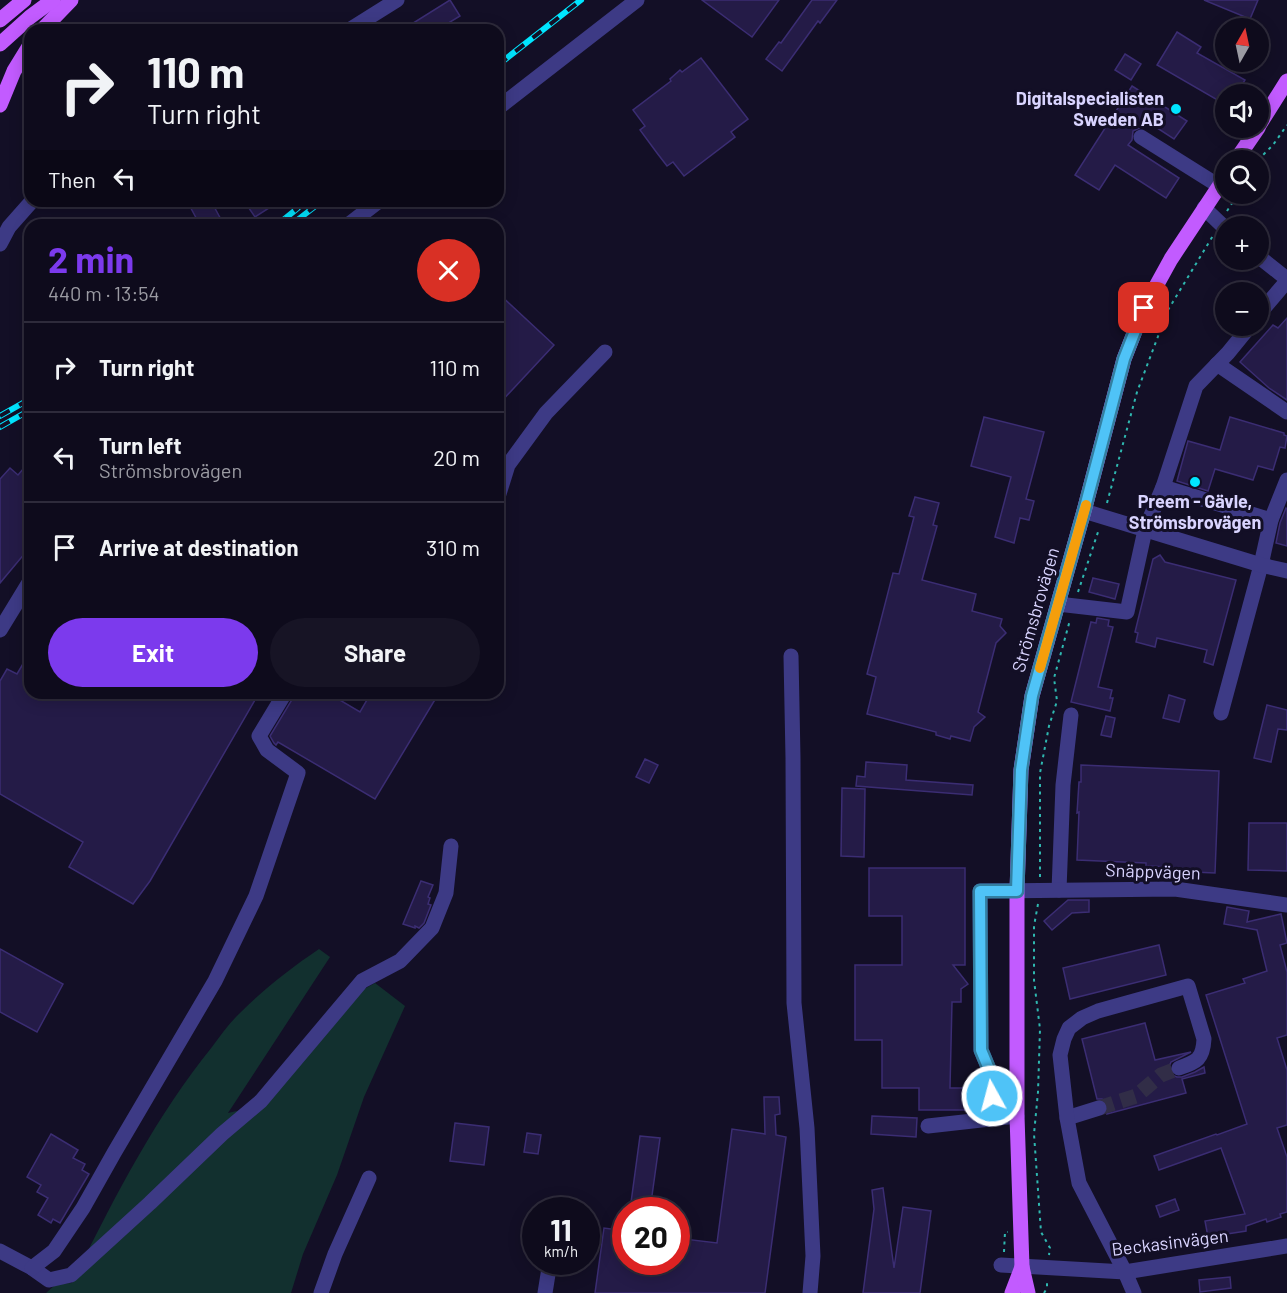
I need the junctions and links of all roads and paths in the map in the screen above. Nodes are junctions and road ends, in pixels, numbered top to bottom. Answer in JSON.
{"nodes":[{"id":1,"x":24,"y":0,"type":"edge"},
{"id":2,"x":53,"y":0,"type":"edge"},
{"id":3,"x":70,"y":0,"type":"edge"},
{"id":4,"x":397,"y":0,"type":"edge"},
{"id":5,"x":637,"y":0,"type":"edge"},
{"id":6,"x":0,"y":20,"type":"edge"},
{"id":7,"x":48,"y":24,"type":"edge"},
{"id":8,"x":359,"y":24,"type":"edge"},
{"id":9,"x":0,"y":44,"type":"edge"},
{"id":10,"x":24,"y":55,"type":"edge"},
{"id":11,"x":1287,"y":81,"type":"edge"},
{"id":12,"x":504,"y":103,"type":"edge"},
{"id":13,"x":0,"y":105,"type":"edge"},
{"id":14,"x":1269,"y":110,"type":"edge"},
{"id":15,"x":1287,"y":125,"type":"edge"},
{"id":16,"x":1141,"y":137,"type":"dead end"},
{"id":17,"x":1268,"y":150,"type":"edge"},
{"id":18,"x":1215,"y":177,"type":"edge"},
{"id":19,"x":1215,"y":192,"type":"edge"},
{"id":20,"x":27,"y":207,"type":"edge"},
{"id":21,"x":371,"y":207,"type":"edge"},
{"id":22,"x":1204,"y":208,"type":"junction"},
{"id":23,"x":1215,"y":218,"type":"edge"},
{"id":24,"x":356,"y":219,"type":"edge"},
{"id":25,"x":0,"y":244,"type":"edge"},
{"id":26,"x":1269,"y":265,"type":"edge"},
{"id":27,"x":1287,"y":280,"type":"edge"},
{"id":28,"x":1269,"y":302,"type":"edge"},
{"id":29,"x":1241,"y":336,"type":"edge"},
{"id":30,"x":605,"y":352,"type":"dead end"},
{"id":31,"x":1217,"y":364,"type":"junction"},
{"id":32,"x":1287,"y":412,"type":"edge"},
{"id":33,"x":504,"y":478,"type":"edge"},
{"id":34,"x":1287,"y":480,"type":"edge"},
{"id":35,"x":1163,"y":487,"type":"junction"},
{"id":36,"x":1084,"y":511,"type":"junction"},
{"id":37,"x":1271,"y":520,"type":"junction"},
{"id":38,"x":1145,"y":530,"type":"junction"},
{"id":39,"x":1261,"y":565,"type":"junction"},
{"id":40,"x":1287,"y":571,"type":"edge"},
{"id":41,"x":24,"y":591,"type":"edge"},
{"id":42,"x":1058,"y":604,"type":"junction"},
{"id":43,"x":0,"y":630,"type":"edge"},
{"id":44,"x":791,"y":656,"type":"dead end"},
{"id":45,"x":281,"y":699,"type":"edge"},
{"id":46,"x":1221,"y":713,"type":"dead end"},
{"id":47,"x":1071,"y":715,"type":"dead end"},
{"id":48,"x":451,"y":846,"type":"dead end"},
{"id":49,"x":1059,"y":890,"type":"junction"},
{"id":50,"x":1017,"y":891,"type":"junction"},
{"id":51,"x":1287,"y":905,"type":"edge"},
{"id":52,"x":1179,"y":1068,"type":"tunnel mouth"},
{"id":53,"x":1099,"y":1108,"type":"tunnel mouth"},
{"id":54,"x":1017,"y":1116,"type":"junction"},
{"id":55,"x":992,"y":1118,"type":"junction"},
{"id":56,"x":1067,"y":1118,"type":"junction"},
{"id":57,"x":928,"y":1125,"type":"dead end"},
{"id":58,"x":369,"y":1178,"type":"dead end"},
{"id":59,"x":1287,"y":1246,"type":"edge"},
{"id":60,"x":0,"y":1251,"type":"edge"},
{"id":61,"x":1001,"y":1264,"type":"dead end"},
{"id":62,"x":1022,"y":1267,"type":"junction"},
{"id":63,"x":32,"y":1268,"type":"junction"},
{"id":64,"x":1125,"y":1272,"type":"junction"},
{"id":65,"x":548,"y":1275,"type":"edge"},
{"id":66,"x":51,"y":1286,"type":"edge"},
{"id":67,"x":321,"y":1293,"type":"edge"},
{"id":68,"x":545,"y":1293,"type":"edge"},
{"id":69,"x":810,"y":1293,"type":"edge"},
{"id":70,"x":1012,"y":1293,"type":"edge"},
{"id":71,"x":1028,"y":1293,"type":"edge"},
{"id":72,"x":1134,"y":1293,"type":"edge"}],
"edges":[{"from":1,"to":6,"type":"main road"},
{"from":2,"to":9,"type":"main road"},
{"from":3,"to":7,"type":"main road"},
{"from":4,"to":8,"type":"street"},
{"from":5,"to":12,"type":"street"},
{"from":10,"to":13,"type":"main road"},
{"from":11,"to":14,"type":"main road"},
{"from":15,"to":17,"type":"path"},
{"from":16,"to":18,"type":"street"},
{"from":19,"to":22,"type":"main road","name":"Strömsbrovägen"},
{"from":20,"to":25,"type":"street"},
{"from":21,"to":24,"type":"street"},
{"from":22,"to":23,"type":"street"},
{"from":22,"to":36,"type":"main road","name":"Strömsbrovägen"},
{"from":26,"to":27,"type":"street"},
{"from":27,"to":28,"type":"street"},
{"from":29,"to":31,"type":"street"},
{"from":30,"to":33,"type":"street"},
{"from":31,"to":32,"type":"street"},
{"from":31,"to":35,"type":"street"},
{"from":34,"to":37,"type":"street"},
{"from":35,"to":37,"type":"street"},
{"from":35,"to":38,"type":"street"},
{"from":36,"to":38,"type":"street"},
{"from":36,"to":42,"type":"main road","name":"Strömsbrovägen"},
{"from":37,"to":39,"type":"street"},
{"from":38,"to":39,"type":"street"},
{"from":38,"to":42,"type":"street"},
{"from":39,"to":40,"type":"street"},
{"from":39,"to":46,"type":"street"},
{"from":41,"to":43,"type":"street"},
{"from":42,"to":50,"type":"main road","name":"Strömsbrovägen"},
{"from":44,"to":69,"type":"street"},
{"from":45,"to":63,"type":"street"},
{"from":47,"to":49,"type":"street"},
{"from":48,"to":66,"type":"street"},
{"from":49,"to":50,"type":"street","name":"Snäppvägen"},
{"from":49,"to":51,"type":"street","name":"Snäppvägen"},
{"from":50,"to":54,"type":"main road","name":"Strömsbrovägen"},
{"from":50,"to":55,"type":"street","name":"Snäppvägen"},
{"from":52,"to":56,"type":"street"},
{"from":53,"to":56,"type":"street"},
{"from":54,"to":55,"type":"street"},
{"from":54,"to":62,"type":"main road","name":"Strömsbrovägen"},
{"from":55,"to":57,"type":"street"},
{"from":56,"to":64,"type":"street"},
{"from":58,"to":67,"type":"street"},
{"from":59,"to":64,"type":"street","name":"Beckasinvägen"},
{"from":60,"to":63,"type":"street"},
{"from":61,"to":62,"type":"street","name":"Beckasinvägen"},
{"from":62,"to":64,"type":"street","name":"Beckasinvägen"},
{"from":62,"to":70,"type":"main road","name":"Strömsbrovägen"},
{"from":62,"to":71,"type":"main road","name":"Strömsbrovägen"},
{"from":63,"to":66,"type":"street"},
{"from":64,"to":72,"type":"street"},
{"from":65,"to":68,"type":"street"}]}
